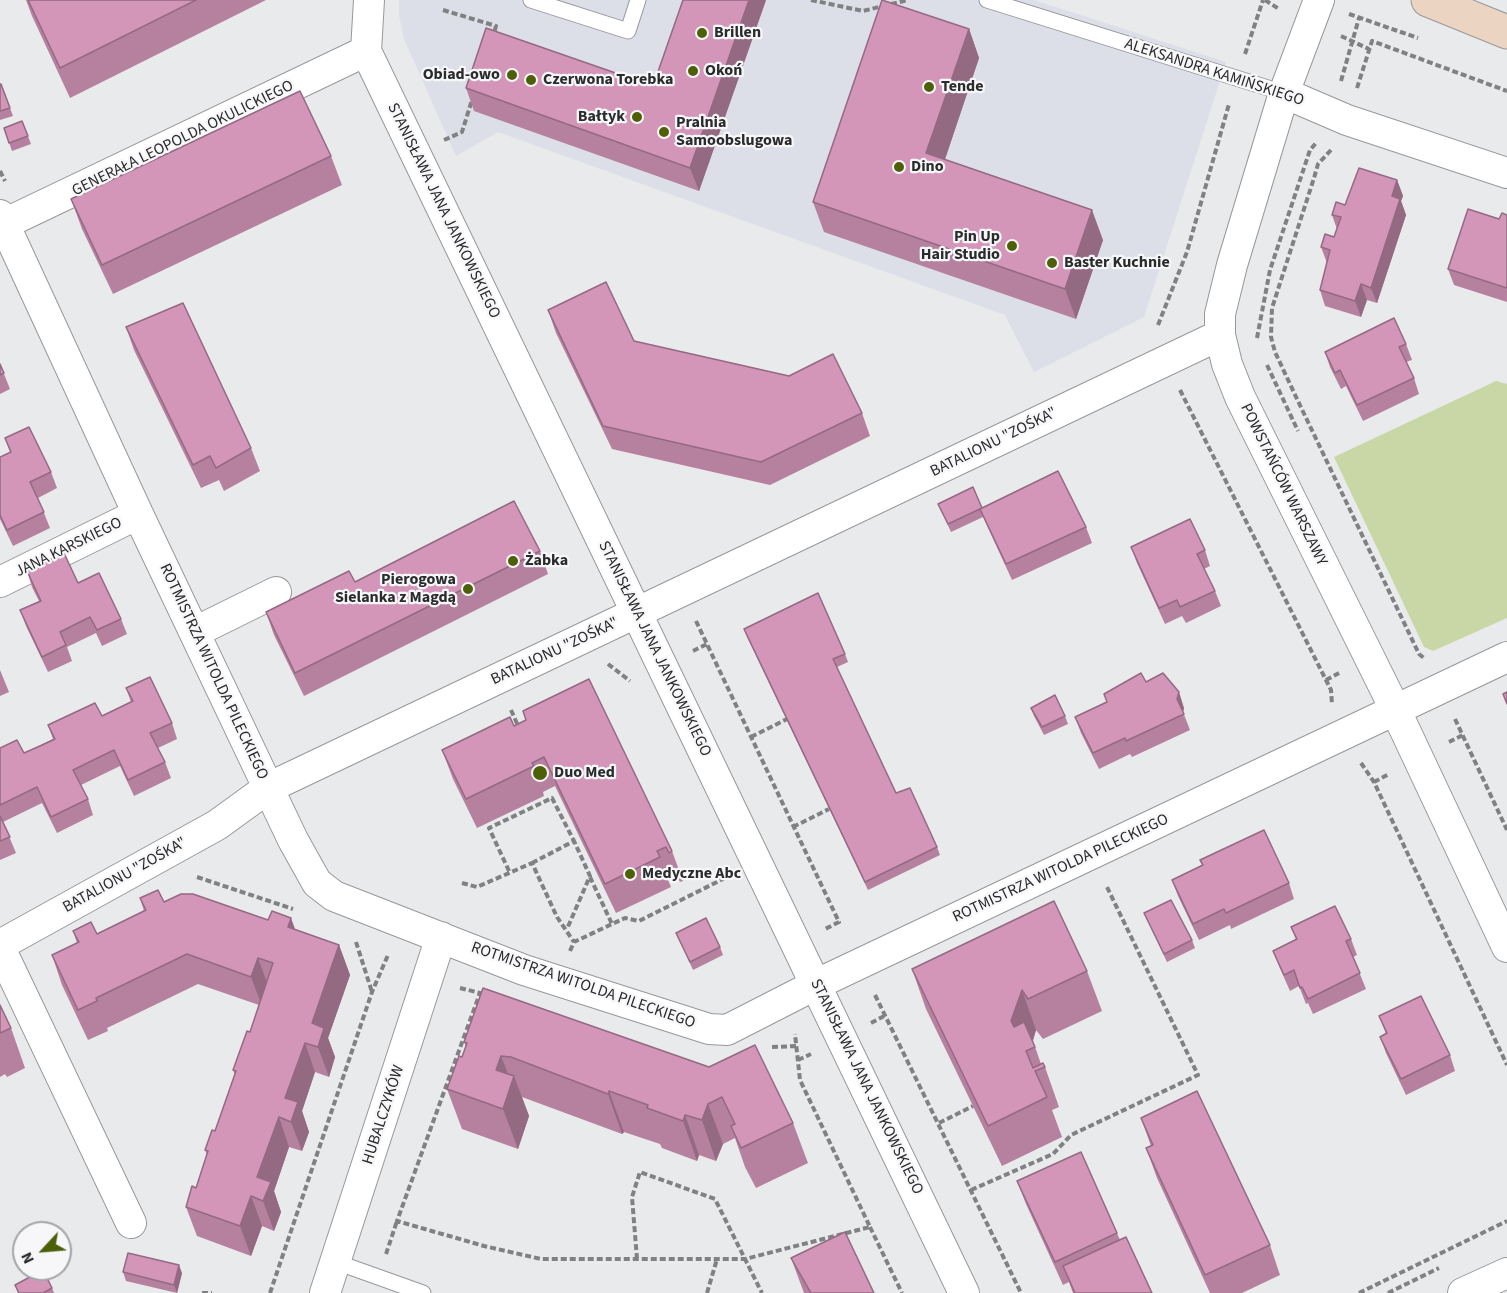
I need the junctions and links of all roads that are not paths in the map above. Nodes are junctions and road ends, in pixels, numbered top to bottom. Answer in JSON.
{"nodes":[{"id":1,"x":369,"y":0,"type":"edge"},
{"id":2,"x":531,"y":0,"type":"edge"},
{"id":3,"x":638,"y":0,"type":"edge"},
{"id":4,"x":987,"y":0,"type":"edge"},
{"id":5,"x":1428,"y":0,"type":"edge"},
{"id":6,"x":1319,"y":1,"type":"edge"},
{"id":7,"x":1507,"y":32,"type":"edge"},
{"id":8,"x":366,"y":51,"type":"junction"},
{"id":9,"x":1284,"y":93,"type":"junction"},
{"id":10,"x":1507,"y":173,"type":"edge"},
{"id":11,"x":2,"y":222,"type":"edge"},
{"id":12,"x":1221,"y":335,"type":"junction"},
{"id":13,"x":138,"y":514,"type":"junction"},
{"id":14,"x":0,"y":582,"type":"edge"},
{"id":15,"x":276,"y":592,"type":"dead end"},
{"id":16,"x":636,"y":614,"type":"junction"},
{"id":17,"x":195,"y":632,"type":"junction"},
{"id":18,"x":1507,"y":657,"type":"edge"},
{"id":19,"x":1396,"y":711,"type":"junction"},
{"id":20,"x":268,"y":788,"type":"junction"},
{"id":21,"x":441,"y":937,"type":"junction"},
{"id":22,"x":0,"y":946,"type":"edge"},
{"id":23,"x":1507,"y":947,"type":"edge"},
{"id":24,"x":817,"y":984,"type":"junction"},
{"id":25,"x":131,"y":1223,"type":"dead end"},
{"id":26,"x":336,"y":1262,"type":"junction"},
{"id":27,"x":1507,"y":1273,"type":"edge"},
{"id":28,"x":325,"y":1293,"type":"edge"},
{"id":29,"x":423,"y":1293,"type":"edge"},
{"id":30,"x":964,"y":1293,"type":"edge"},
{"id":31,"x":1463,"y":1293,"type":"edge"}],
"edges":[{"from":1,"to":8,"type":"street","name":"STANISŁAWA JANA JANKOWSKIEGO"},
{"from":2,"to":3,"type":"lane"},
{"from":4,"to":9,"type":"lane","name":"ALEKSANDRA KAMIŃSKIEGO"},
{"from":5,"to":7,"type":"street"},
{"from":6,"to":9,"type":"street","name":"POWSTAŃCÓW WARSZAWY"},
{"from":8,"to":11,"type":"street","name":"GENERAŁA LEOPOLDA OKULICKIEGO"},
{"from":8,"to":16,"type":"street","name":"STANISŁAWA JANA JANKOWSKIEGO"},
{"from":9,"to":10,"type":"street","name":"ALEKSANDRA KAMIŃSKIEGO"},
{"from":9,"to":12,"type":"street","name":"POWSTAŃCÓW WARSZAWY"},
{"from":11,"to":13,"type":"street","name":"ROTMISTRZA WITOLDA PILECKIEGO"},
{"from":12,"to":16,"type":"street","name":"BATALIONU \"ZOŚKA\""},
{"from":12,"to":19,"type":"street","name":"POWSTAŃCÓW WARSZAWY"},
{"from":13,"to":14,"type":"street","name":"JANA KARSKIEGO"},
{"from":13,"to":17,"type":"street","name":"ROTMISTRZA WITOLDA PILECKIEGO"},
{"from":15,"to":17,"type":"street"},
{"from":16,"to":20,"type":"street","name":"BATALIONU \"ZOŚKA\""},
{"from":16,"to":24,"type":"street","name":"STANISŁAWA JANA JANKOWSKIEGO"},
{"from":17,"to":20,"type":"street","name":"ROTMISTRZA WITOLDA PILECKIEGO"},
{"from":18,"to":19,"type":"street","name":"ROTMISTRZA WITOLDA PILECKIEGO"},
{"from":19,"to":23,"type":"street","name":"POWSTAŃCÓW WARSZAWY"},
{"from":19,"to":24,"type":"street","name":"ROTMISTRZA WITOLDA PILECKIEGO"},
{"from":20,"to":21,"type":"street","name":"ROTMISTRZA WITOLDA PILECKIEGO"},
{"from":20,"to":22,"type":"street","name":"BATALIONU \"ZOŚKA\""},
{"from":21,"to":24,"type":"street","name":"ROTMISTRZA WITOLDA PILECKIEGO"},
{"from":21,"to":26,"type":"street","name":"HUBALCZYKÓW"},
{"from":22,"to":25,"type":"street"},
{"from":24,"to":30,"type":"street","name":"STANISŁAWA JANA JANKOWSKIEGO"},
{"from":26,"to":28,"type":"street","name":"HUBALCZYKÓW"},
{"from":26,"to":29,"type":"lane"},
{"from":27,"to":31,"type":"street"}]}
